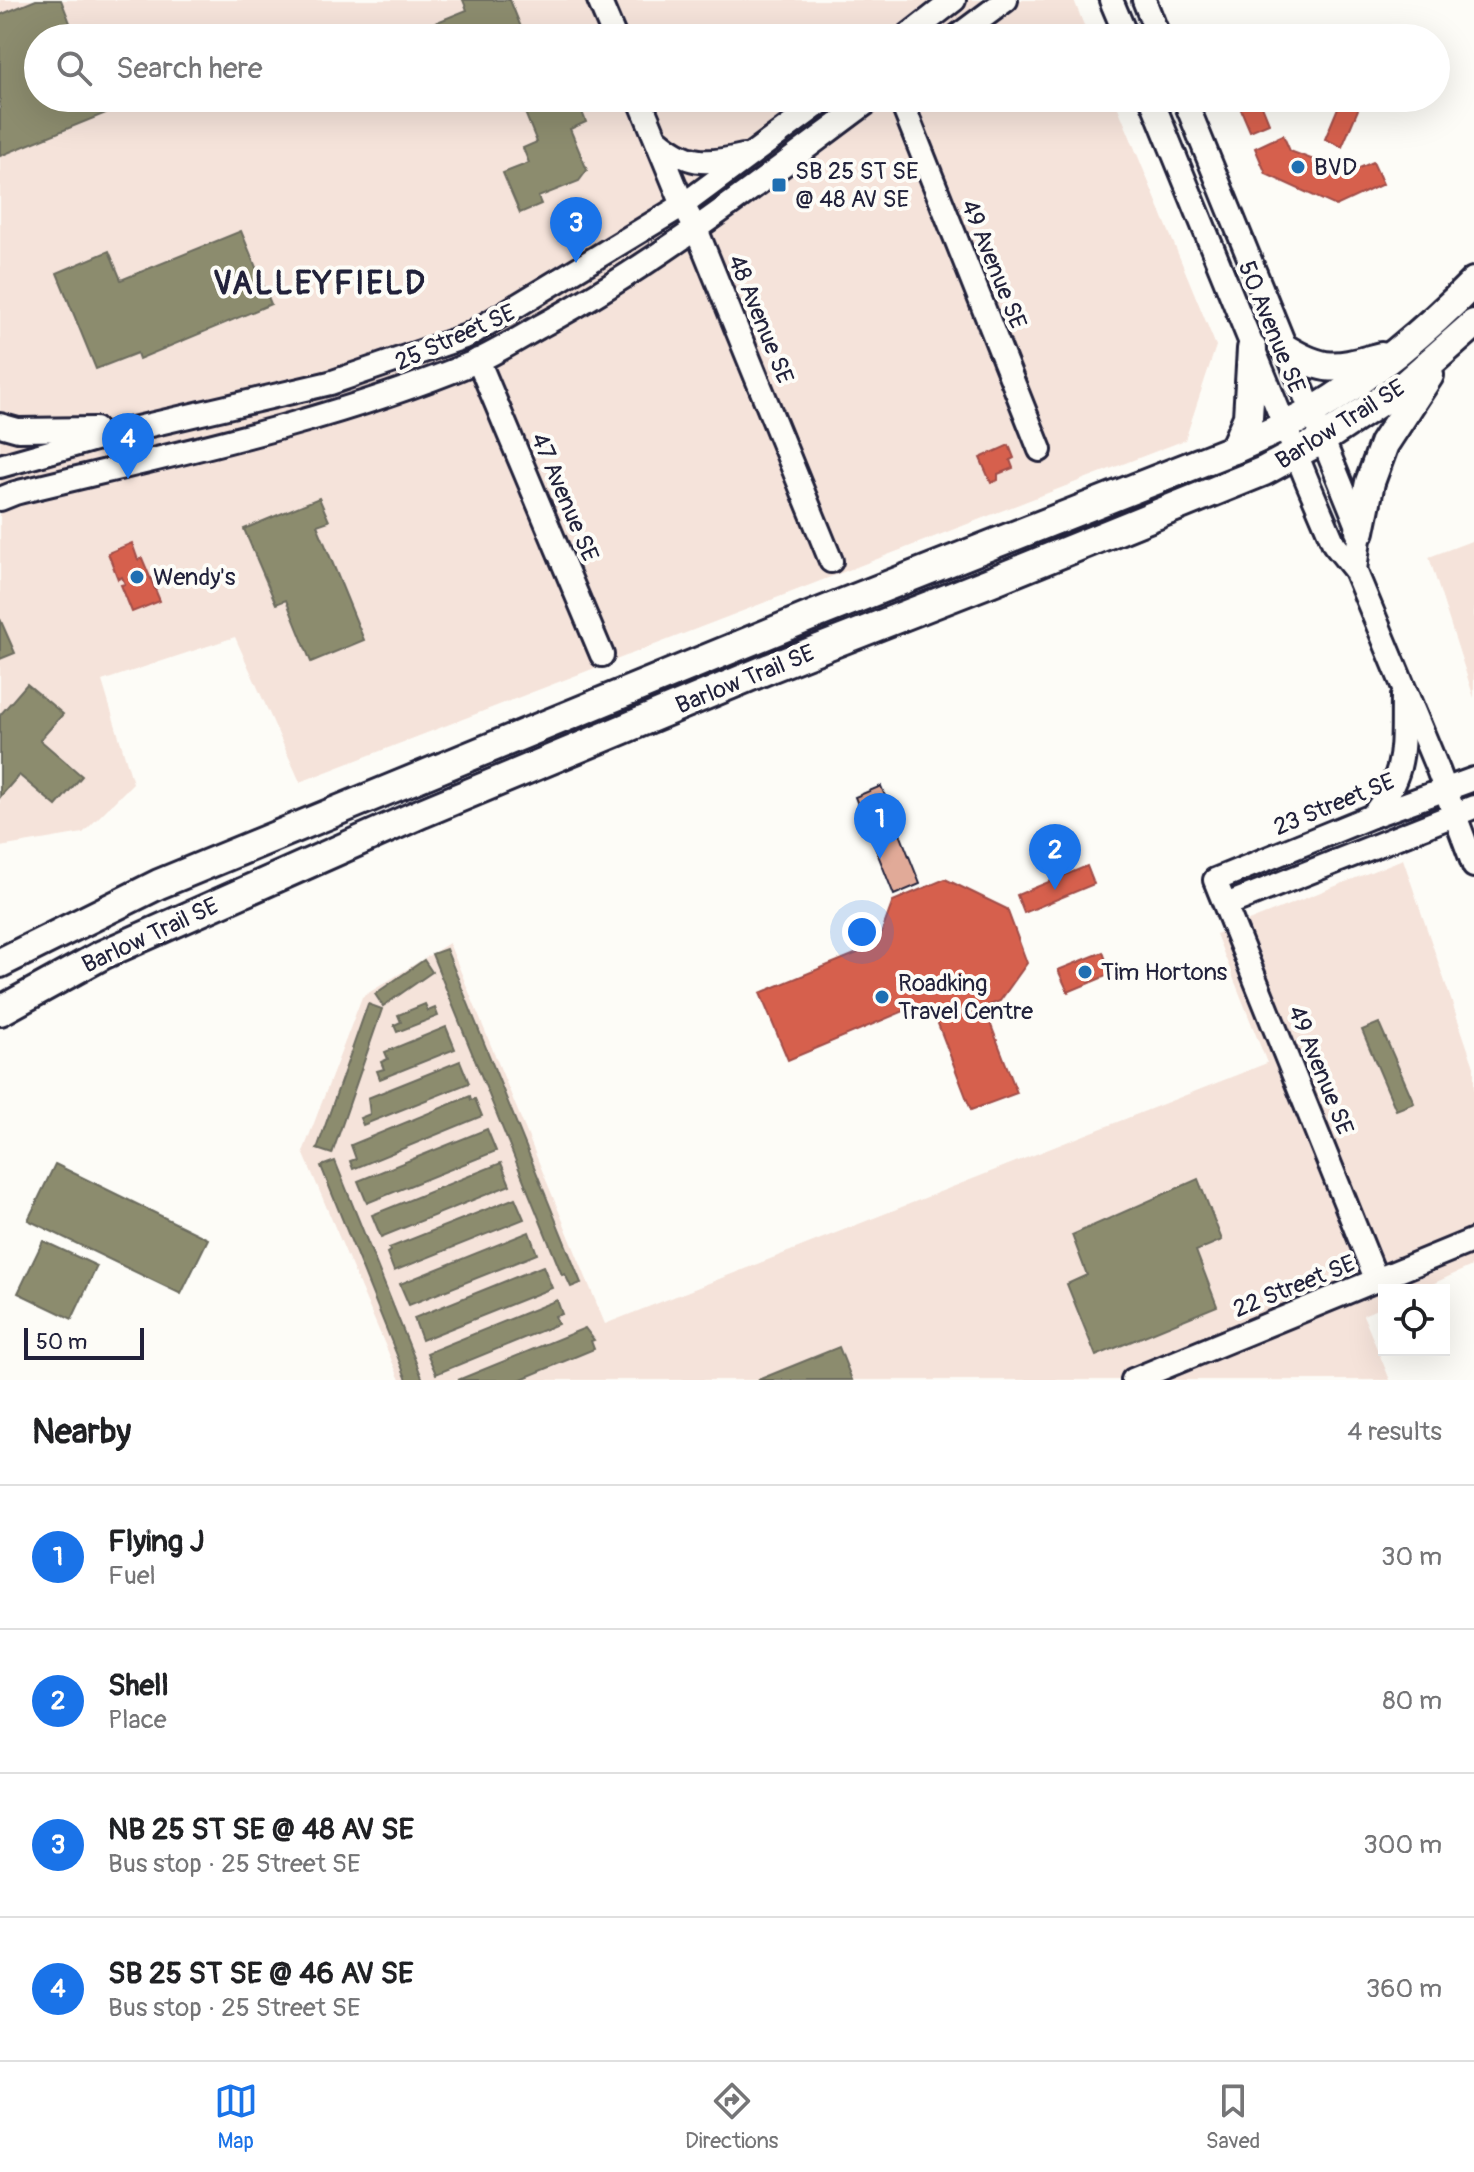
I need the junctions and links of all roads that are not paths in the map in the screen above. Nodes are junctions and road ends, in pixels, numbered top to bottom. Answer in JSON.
{"nodes":[{"id":1,"x":599,"y":0,"type":"edge"},
{"id":2,"x":954,"y":0,"type":"edge"},
{"id":3,"x":1007,"y":1,"type":"edge"},
{"id":4,"x":1108,"y":3,"type":"edge"},
{"id":5,"x":609,"y":24,"type":"edge"},
{"id":6,"x":923,"y":24,"type":"edge"},
{"id":7,"x":975,"y":24,"type":"edge"},
{"id":8,"x":1119,"y":24,"type":"edge"},
{"id":9,"x":645,"y":112,"type":"edge"},
{"id":10,"x":808,"y":112,"type":"edge"},
{"id":11,"x":854,"y":112,"type":"edge"},
{"id":12,"x":906,"y":112,"type":"edge"},
{"id":13,"x":1157,"y":112,"type":"edge"},
{"id":14,"x":1190,"y":112,"type":"edge"},
{"id":15,"x":656,"y":138,"type":"junction"},
{"id":16,"x":750,"y":155,"type":"junction"},
{"id":17,"x":683,"y":205,"type":"junction"},
{"id":18,"x":696,"y":229,"type":"junction"},
{"id":19,"x":1474,"y":282,"type":"edge"},
{"id":20,"x":1474,"y":324,"type":"edge"},
{"id":21,"x":1252,"y":349,"type":"junction"},
{"id":22,"x":1287,"y":350,"type":"junction"},
{"id":23,"x":1446,"y":351,"type":"junction"},
{"id":24,"x":1390,"y":355,"type":"junction"},
{"id":25,"x":478,"y":360,"type":"junction"},
{"id":26,"x":309,"y":388,"type":"junction"},
{"id":27,"x":1312,"y":412,"type":"junction"},
{"id":28,"x":318,"y":417,"type":"junction"},
{"id":29,"x":0,"y":425,"type":"edge"},
{"id":30,"x":1284,"y":427,"type":"junction"},
{"id":31,"x":120,"y":432,"type":"junction"},
{"id":32,"x":1323,"y":439,"type":"junction"},
{"id":33,"x":1234,"y":449,"type":"junction"},
{"id":34,"x":1040,"y":450,"type":"dead end"},
{"id":35,"x":1296,"y":456,"type":"junction"},
{"id":36,"x":2,"y":461,"type":"edge"},
{"id":37,"x":8,"y":496,"type":"edge"},
{"id":38,"x":1360,"y":531,"type":"junction"},
{"id":39,"x":831,"y":561,"type":"dead end"},
{"id":40,"x":1355,"y":570,"type":"junction"},
{"id":41,"x":602,"y":655,"type":"dead end"},
{"id":42,"x":1403,"y":686,"type":"junction"},
{"id":43,"x":1474,"y":779,"type":"edge"},
{"id":44,"x":1445,"y":789,"type":"junction"},
{"id":45,"x":1464,"y":811,"type":"edge"},
{"id":46,"x":1372,"y":816,"type":"junction"},
{"id":47,"x":1474,"y":866,"type":"edge"},
{"id":48,"x":1215,"y":880,"type":"joint"},
{"id":49,"x":1226,"y":905,"type":"junction"},
{"id":50,"x":0,"y":963,"type":"edge"},
{"id":51,"x":0,"y":1011,"type":"edge"},
{"id":52,"x":1474,"y":1240,"type":"edge"},
{"id":53,"x":1377,"y":1281,"type":"junction"},
{"id":54,"x":1133,"y":1380,"type":"edge"}],
"edges":[{"from":1,"to":5,"type":"street"},
{"from":2,"to":6,"type":"street"},
{"from":3,"to":7,"type":"street"},
{"from":4,"to":8,"type":"street"},
{"from":9,"to":15,"type":"street","name":"48 Avenue SE"},
{"from":10,"to":16,"type":"street","name":"25 Street SE"},
{"from":11,"to":18,"type":"street","name":"25 Street SE"},
{"from":12,"to":34,"type":"street","name":"49 Avenue SE"},
{"from":13,"to":21,"type":"street","name":"50 Avenue SE"},
{"from":14,"to":22,"type":"street","name":"50 Avenue SE"},
{"from":15,"to":16,"type":"street"},
{"from":15,"to":17,"type":"street","name":"48 Avenue SE"},
{"from":16,"to":17,"type":"street","name":"25 Street SE"},
{"from":17,"to":18,"type":"street","name":"48 Avenue SE"},
{"from":17,"to":26,"type":"street","name":"25 Street SE"},
{"from":18,"to":25,"type":"street","name":"25 Street SE"},
{"from":18,"to":39,"type":"street","name":"48 Avenue SE"},
{"from":19,"to":24,"type":"main road","name":"Barlow Trail SE"},
{"from":20,"to":23,"type":"main road","name":"Barlow Trail SE"},
{"from":21,"to":30,"type":"street","name":"50 Avenue SE"},
{"from":21,"to":33,"type":"main road"},
{"from":22,"to":24,"type":"main road"},
{"from":22,"to":27,"type":"street","name":"50 Avenue SE"},
{"from":23,"to":32,"type":"main road","name":"Barlow Trail SE"},
{"from":23,"to":38,"type":"main road"},
{"from":24,"to":27,"type":"main road","name":"Barlow Trail SE"},
{"from":25,"to":28,"type":"street","name":"25 Street SE"},
{"from":25,"to":41,"type":"street","name":"47 Avenue SE"},
{"from":26,"to":28,"type":"street"},
{"from":26,"to":31,"type":"street","name":"25 Street SE"},
{"from":27,"to":30,"type":"main road","name":"Barlow Trail SE"},
{"from":27,"to":32,"type":"street","name":"50 Avenue SE"},
{"from":28,"to":37,"type":"street","name":"25 Street SE"},
{"from":29,"to":31,"type":"street"},
{"from":30,"to":33,"type":"main road","name":"Barlow Trail SE"},
{"from":30,"to":35,"type":"street","name":"50 Avenue SE"},
{"from":31,"to":36,"type":"street","name":"25 Street SE"},
{"from":32,"to":35,"type":"main road","name":"Barlow Trail SE"},
{"from":32,"to":38,"type":"street","name":"50 Avenue SE"},
{"from":33,"to":50,"type":"main road","name":"Barlow Trail SE"},
{"from":35,"to":40,"type":"street","name":"50 Avenue SE"},
{"from":35,"to":51,"type":"main road","name":"Barlow Trail SE"},
{"from":36,"to":37,"type":"street"},
{"from":38,"to":40,"type":"street","name":"50 Avenue SE"},
{"from":40,"to":42,"type":"street","name":"50 Avenue SE"},
{"from":42,"to":44,"type":"street","name":"50 Avenue SE"},
{"from":42,"to":46,"type":"street"},
{"from":43,"to":44,"type":"street","name":"23 Street SE"},
{"from":44,"to":45,"type":"street","name":"50 Avenue SE"},
{"from":44,"to":46,"type":"street","name":"23 Street SE"},
{"from":45,"to":47,"type":"street","name":"50 Avenue SE"},
{"from":45,"to":49,"type":"street"},
{"from":46,"to":48,"type":"street","name":"23 Street SE"},
{"from":48,"to":49,"type":"street","name":"49 Avenue SE"},
{"from":49,"to":53,"type":"street","name":"49 Avenue SE"},
{"from":52,"to":53,"type":"street","name":"22 Street SE"},
{"from":53,"to":54,"type":"street","name":"22 Street SE"}]}
